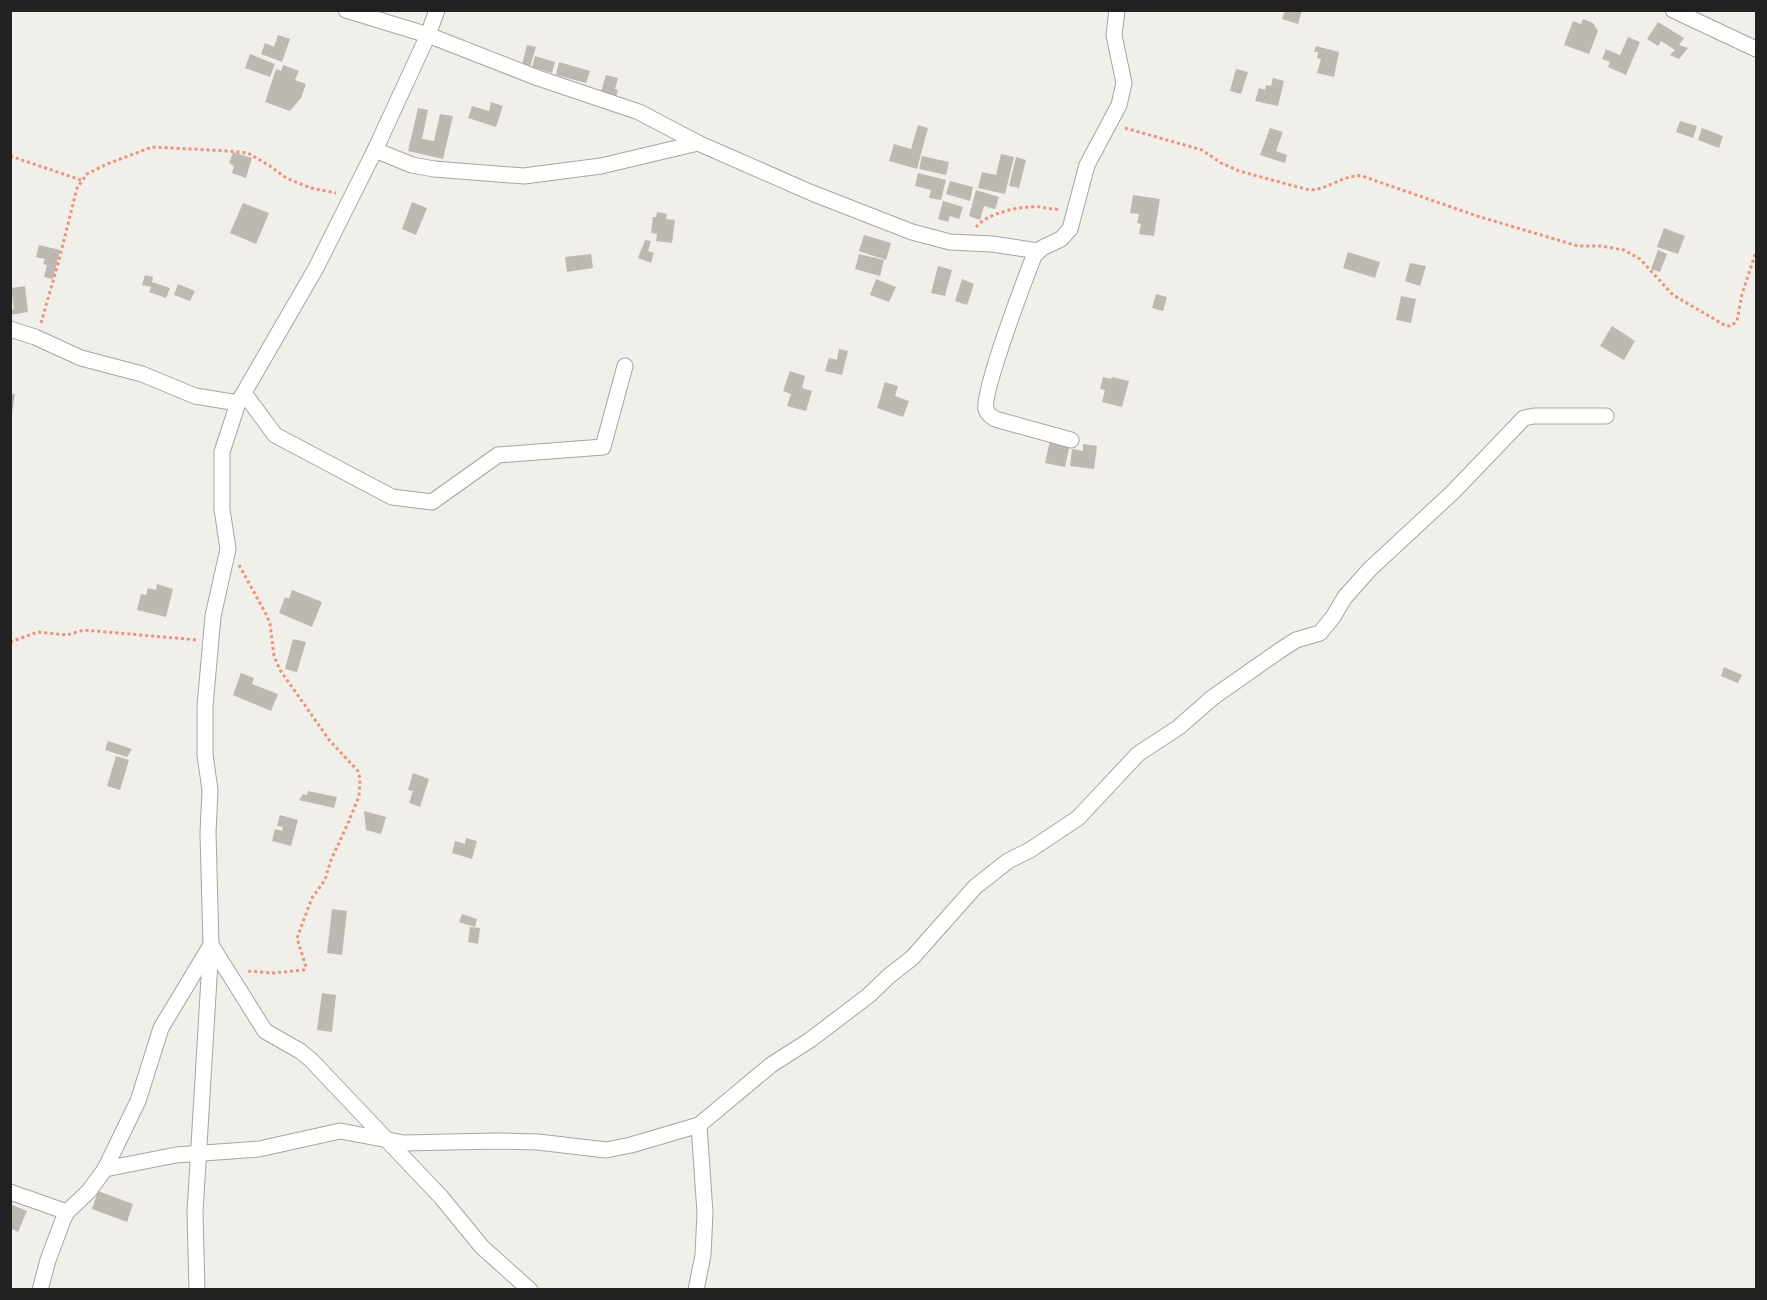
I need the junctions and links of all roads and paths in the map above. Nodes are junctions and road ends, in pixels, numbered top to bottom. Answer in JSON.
{"nodes":[{"id":1,"x":346,"y":10,"type":"edge"},
{"id":2,"x":437,"y":10,"type":"edge"},
{"id":3,"x":1117,"y":10,"type":"edge"},
{"id":4,"x":1672,"y":10,"type":"edge"},
{"id":5,"x":428,"y":35,"type":"junction"},
{"id":6,"x":1756,"y":49,"type":"edge"},
{"id":7,"x":1110,"y":123,"type":"junction"},
{"id":8,"x":698,"y":143,"type":"junction"},
{"id":9,"x":375,"y":150,"type":"junction"},
{"id":10,"x":10,"y":156,"type":"edge"},
{"id":11,"x":81,"y":180,"type":"junction"},
{"id":12,"x":353,"y":194,"type":"junction"},
{"id":13,"x":1076,"y":207,"type":"junction"},
{"id":14,"x":968,"y":243,"type":"junction"},
{"id":15,"x":1038,"y":251,"type":"junction"},
{"id":16,"x":1756,"y":252,"type":"edge"},
{"id":17,"x":10,"y":330,"type":"edge"},
{"id":18,"x":35,"y":337,"type":"junction"},
{"id":19,"x":625,"y":366,"type":"dead end"},
{"id":20,"x":241,"y":398,"type":"junction"},
{"id":21,"x":1606,"y":416,"type":"dead end"},
{"id":22,"x":1071,"y":440,"type":"dead end"},
{"id":23,"x":228,"y":549,"type":"junction"},
{"id":24,"x":10,"y":642,"type":"edge"},
{"id":25,"x":210,"y":643,"type":"junction"},
{"id":26,"x":211,"y":945,"type":"junction"},
{"id":27,"x":225,"y":966,"type":"junction"},
{"id":28,"x":699,"y":1125,"type":"junction"},
{"id":29,"x":383,"y":1138,"type":"junction"},
{"id":30,"x":198,"y":1153,"type":"junction"},
{"id":31,"x":105,"y":1169,"type":"junction"},
{"id":32,"x":10,"y":1192,"type":"edge"},
{"id":33,"x":67,"y":1212,"type":"junction"},
{"id":34,"x":40,"y":1290,"type":"edge"},
{"id":35,"x":197,"y":1290,"type":"edge"},
{"id":36,"x":530,"y":1290,"type":"edge"},
{"id":37,"x":696,"y":1290,"type":"edge"}],
"edges":[{"from":1,"to":5,"type":"street"},
{"from":2,"to":5,"type":"street"},
{"from":3,"to":7,"type":"street"},
{"from":4,"to":6,"type":"street"},
{"from":5,"to":8,"type":"street"},
{"from":5,"to":9,"type":"street"},
{"from":7,"to":13,"type":"street"},
{"from":7,"to":16,"type":"path"},
{"from":8,"to":9,"type":"street"},
{"from":8,"to":14,"type":"street"},
{"from":9,"to":12,"type":"street"},
{"from":10,"to":11,"type":"path"},
{"from":11,"to":12,"type":"path"},
{"from":11,"to":18,"type":"path"},
{"from":12,"to":20,"type":"street"},
{"from":13,"to":14,"type":"path"},
{"from":13,"to":15,"type":"street"},
{"from":14,"to":15,"type":"street"},
{"from":15,"to":22,"type":"street"},
{"from":17,"to":18,"type":"street"},
{"from":18,"to":20,"type":"street"},
{"from":19,"to":20,"type":"street"},
{"from":20,"to":23,"type":"street"},
{"from":21,"to":28,"type":"street"},
{"from":23,"to":25,"type":"street"},
{"from":23,"to":27,"type":"path"},
{"from":24,"to":25,"type":"path"},
{"from":25,"to":26,"type":"street"},
{"from":26,"to":27,"type":"street"},
{"from":26,"to":30,"type":"street"},
{"from":26,"to":31,"type":"street"},
{"from":27,"to":29,"type":"street"},
{"from":28,"to":29,"type":"street"},
{"from":28,"to":37,"type":"street"},
{"from":29,"to":30,"type":"street"},
{"from":29,"to":36,"type":"street"},
{"from":30,"to":31,"type":"street"},
{"from":30,"to":35,"type":"street"},
{"from":31,"to":33,"type":"street"},
{"from":32,"to":33,"type":"street"},
{"from":33,"to":34,"type":"street"}]}
